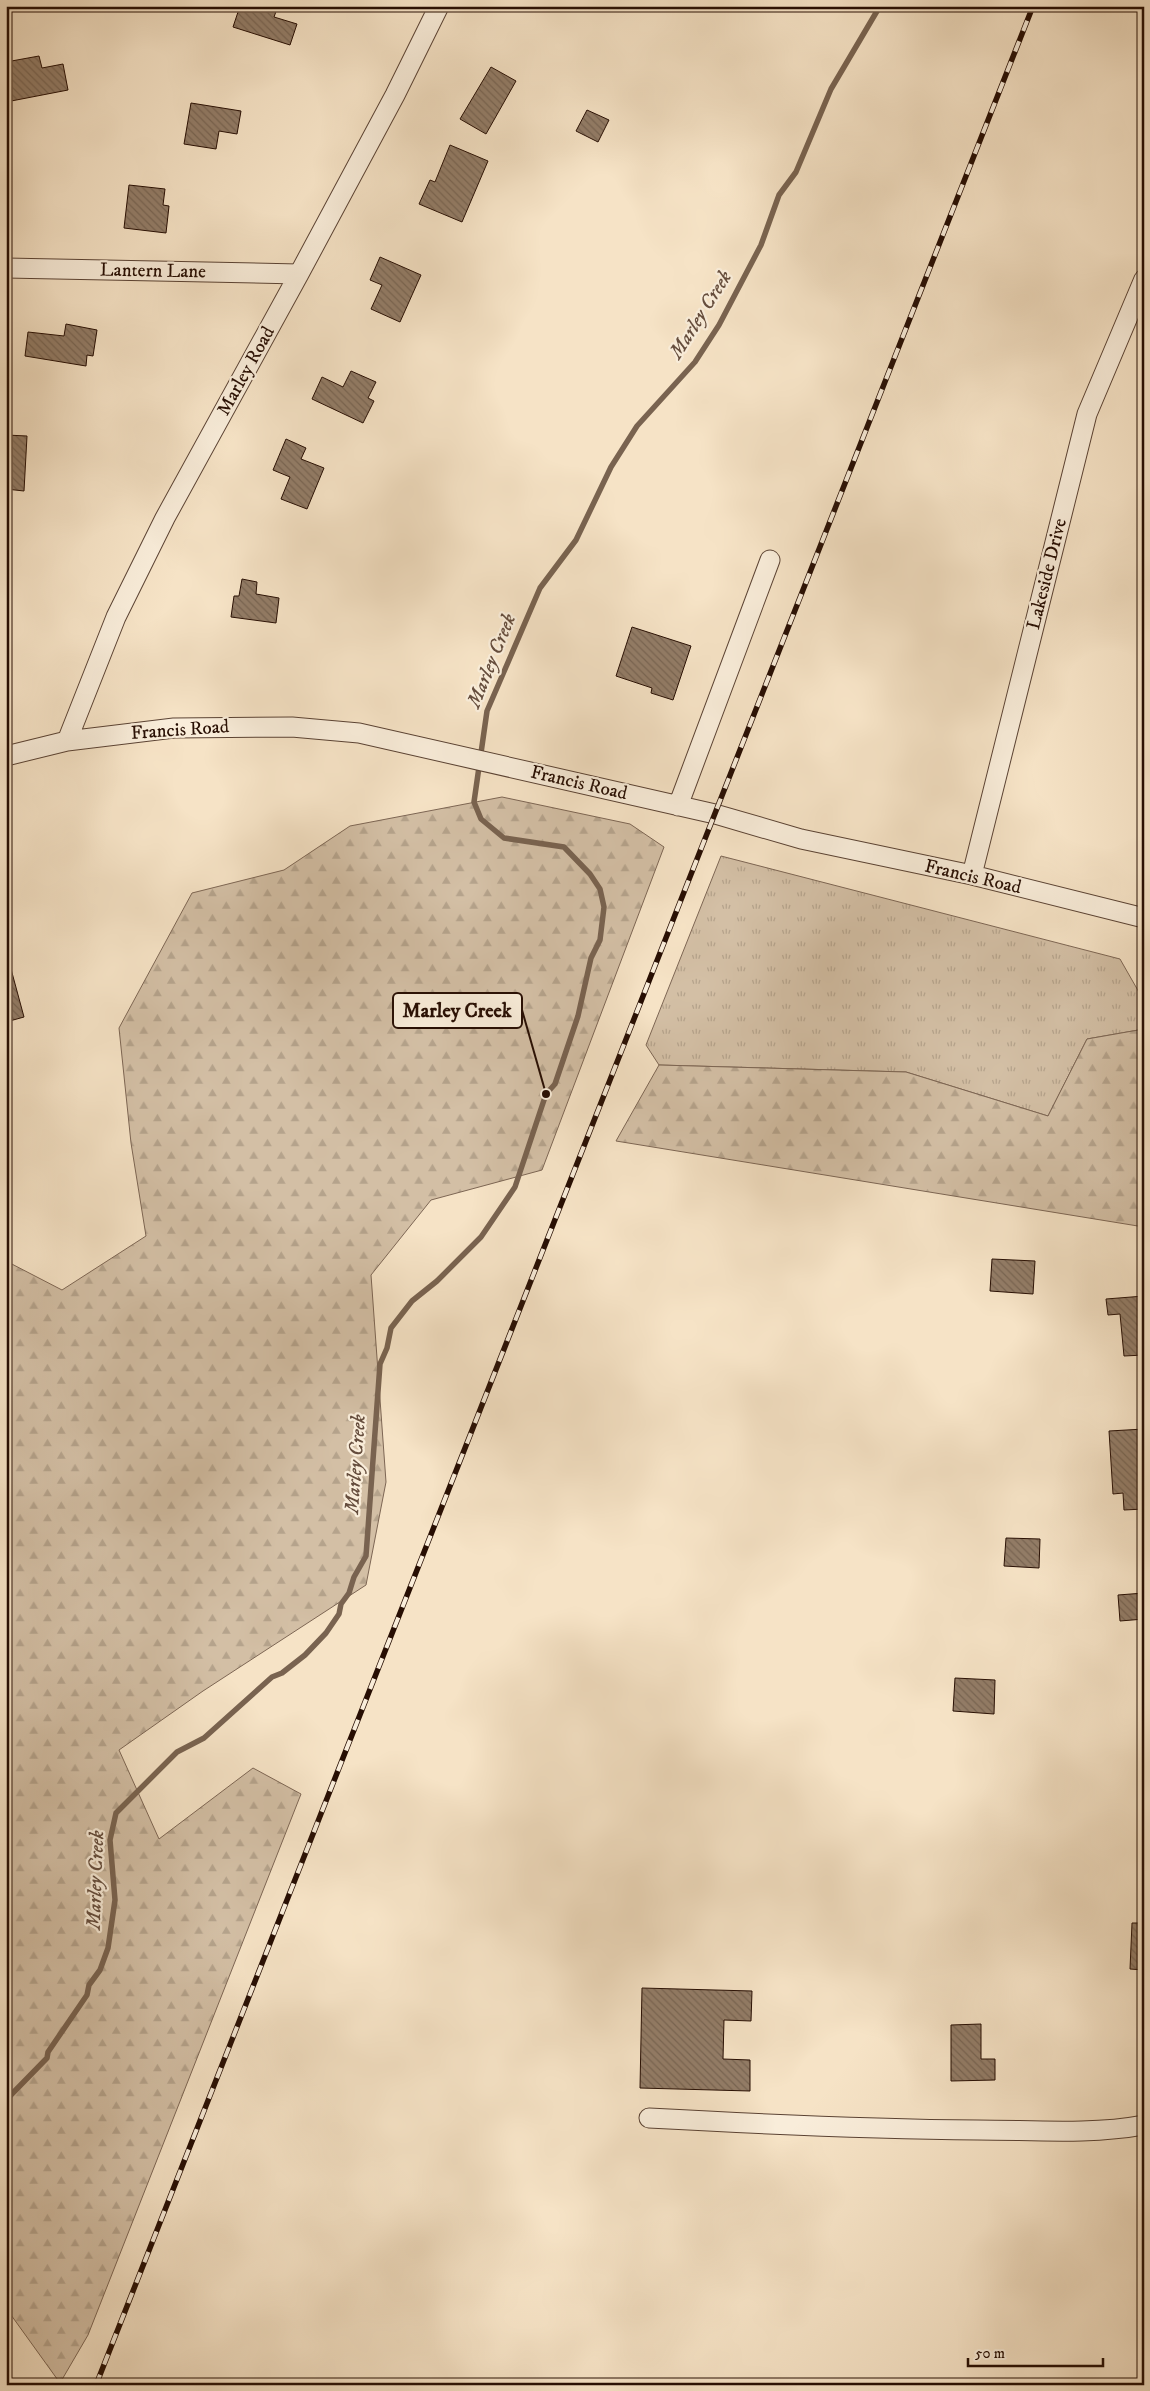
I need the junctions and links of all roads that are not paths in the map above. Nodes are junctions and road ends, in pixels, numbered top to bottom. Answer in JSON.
{"nodes":[{"id":1,"x":439,"y":6,"type":"edge"},
{"id":2,"x":6,"y":268,"type":"edge"},
{"id":3,"x":299,"y":274,"type":"junction"},
{"id":4,"x":1144,"y":279,"type":"edge"},
{"id":5,"x":770,"y":560,"type":"dead end"},
{"id":6,"x":67,"y":741,"type":"junction"},
{"id":7,"x":6,"y":756,"type":"edge"},
{"id":8,"x":678,"y":806,"type":"junction"},
{"id":9,"x":972,"y":876,"type":"junction"},
{"id":10,"x":1144,"y":918,"type":"edge"},
{"id":11,"x":649,"y":2118,"type":"dead end"},
{"id":12,"x":1144,"y":2125,"type":"edge"}],
"edges":[{"from":1,"to":3,"type":"street","name":"Marley Road"},
{"from":2,"to":3,"type":"street","name":"Lantern Lane"},
{"from":3,"to":6,"type":"street","name":"Marley Road"},
{"from":4,"to":9,"type":"street","name":"Lakeside Drive"},
{"from":5,"to":8,"type":"street"},
{"from":6,"to":7,"type":"street","name":"Francis Road"},
{"from":6,"to":8,"type":"street","name":"Francis Road"},
{"from":8,"to":9,"type":"street","name":"Francis Road"},
{"from":9,"to":10,"type":"street","name":"Francis Road"},
{"from":11,"to":12,"type":"street"}]}
